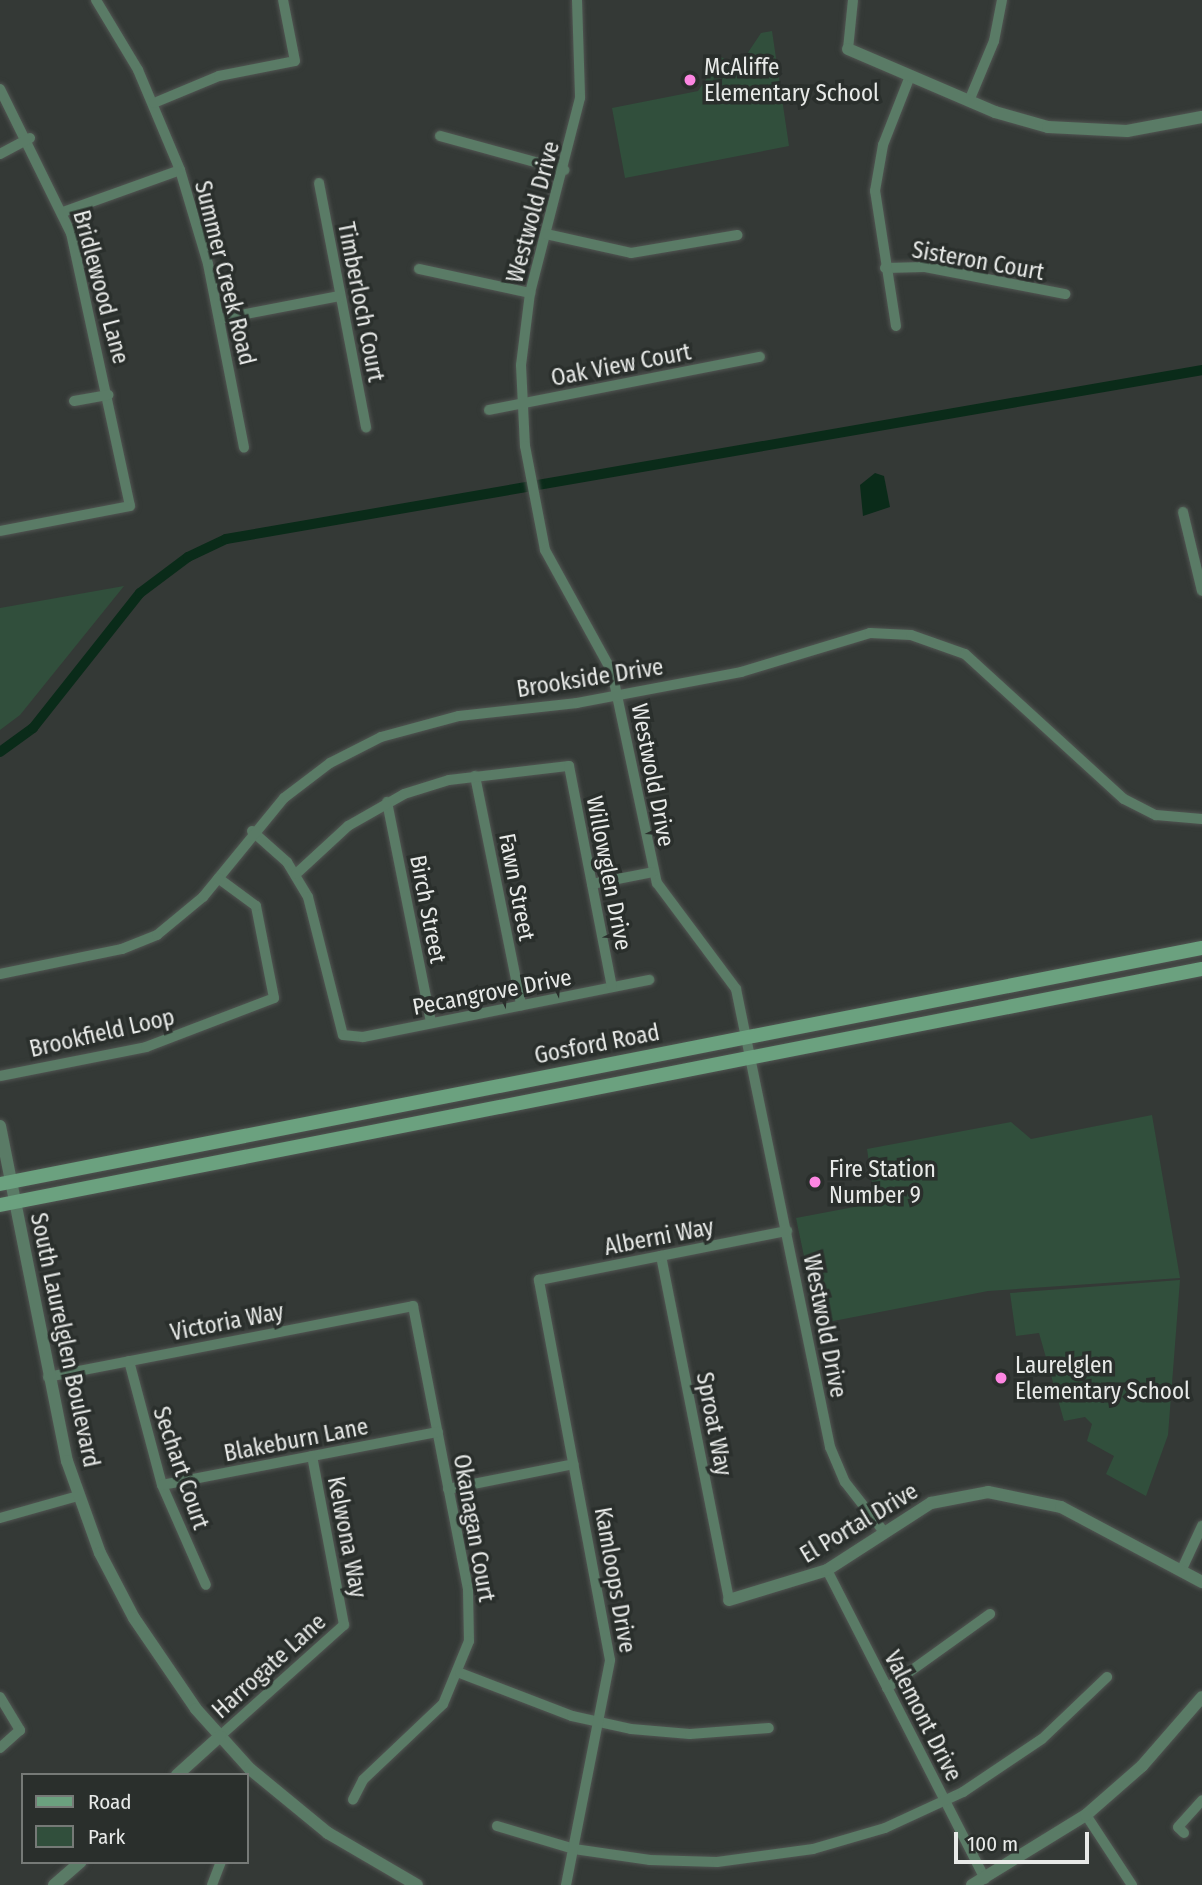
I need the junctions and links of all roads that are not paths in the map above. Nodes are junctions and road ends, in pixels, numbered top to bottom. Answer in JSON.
{"nodes":[{"id":1,"x":96,"y":0,"type":"edge"},
{"id":2,"x":283,"y":0,"type":"edge"},
{"id":3,"x":578,"y":0,"type":"edge"},
{"id":4,"x":853,"y":0,"type":"edge"},
{"id":5,"x":1002,"y":0,"type":"edge"},
{"id":6,"x":848,"y":49,"type":"joint"},
{"id":7,"x":910,"y":76,"type":"junction"},
{"id":8,"x":0,"y":89,"type":"edge"},
{"id":9,"x":969,"y":101,"type":"junction"},
{"id":10,"x":154,"y":103,"type":"junction"},
{"id":11,"x":1202,"y":117,"type":"edge"},
{"id":12,"x":440,"y":136,"type":"dead end"},
{"id":13,"x":30,"y":138,"type":"junction"},
{"id":14,"x":0,"y":154,"type":"edge"},
{"id":15,"x":180,"y":170,"type":"junction"},
{"id":16,"x":564,"y":170,"type":"junction"},
{"id":17,"x":318,"y":183,"type":"dead end"},
{"id":18,"x":63,"y":212,"type":"junction"},
{"id":19,"x":546,"y":233,"type":"junction"},
{"id":20,"x":737,"y":235,"type":"dead end"},
{"id":21,"x":885,"y":268,"type":"junction"},
{"id":22,"x":419,"y":269,"type":"dead end"},
{"id":23,"x":530,"y":293,"type":"junction"},
{"id":24,"x":1065,"y":294,"type":"dead end"},
{"id":25,"x":340,"y":296,"type":"junction"},
{"id":26,"x":219,"y":319,"type":"junction"},
{"id":27,"x":896,"y":326,"type":"dead end"},
{"id":28,"x":760,"y":357,"type":"dead end"},
{"id":29,"x":108,"y":395,"type":"junction"},
{"id":30,"x":74,"y":401,"type":"dead end"},
{"id":31,"x":521,"y":403,"type":"junction"},
{"id":32,"x":489,"y":410,"type":"dead end"},
{"id":33,"x":366,"y":428,"type":"dead end"},
{"id":34,"x":244,"y":448,"type":"dead end"},
{"id":35,"x":1183,"y":512,"type":"dead end"},
{"id":36,"x":0,"y":531,"type":"edge"},
{"id":37,"x":1202,"y":591,"type":"edge"},
{"id":38,"x":617,"y":696,"type":"junction"},
{"id":39,"x":475,"y":776,"type":"junction"},
{"id":40,"x":387,"y":802,"type":"junction"},
{"id":41,"x":1202,"y":819,"type":"edge"},
{"id":42,"x":252,"y":831,"type":"junction"},
{"id":43,"x":653,"y":872,"type":"junction"},
{"id":44,"x":296,"y":874,"type":"junction"},
{"id":45,"x":218,"y":878,"type":"junction"},
{"id":46,"x":592,"y":884,"type":"junction"},
{"id":47,"x":1202,"y":948,"type":"edge"},
{"id":48,"x":1202,"y":969,"type":"edge"},
{"id":49,"x":0,"y":974,"type":"edge"},
{"id":50,"x":649,"y":980,"type":"dead end"},
{"id":51,"x":612,"y":987,"type":"junction"},
{"id":52,"x":521,"y":1006,"type":"junction"},
{"id":53,"x":431,"y":1023,"type":"junction"},
{"id":54,"x":749,"y":1037,"type":"junction"},
{"id":55,"x":753,"y":1056,"type":"junction"},
{"id":56,"x":0,"y":1076,"type":"edge"},
{"id":57,"x":0,"y":1126,"type":"edge"},
{"id":58,"x":6,"y":1183,"type":"edge"},
{"id":59,"x":15,"y":1202,"type":"junction"},
{"id":60,"x":0,"y":1205,"type":"edge"},
{"id":61,"x":787,"y":1231,"type":"junction"},
{"id":62,"x":661,"y":1256,"type":"junction"},
{"id":63,"x":539,"y":1280,"type":"joint"},
{"id":64,"x":413,"y":1306,"type":"joint"},
{"id":65,"x":129,"y":1361,"type":"junction"},
{"id":66,"x":48,"y":1377,"type":"junction"},
{"id":67,"x":438,"y":1432,"type":"junction"},
{"id":68,"x":312,"y":1456,"type":"junction"},
{"id":69,"x":574,"y":1464,"type":"junction"},
{"id":70,"x":162,"y":1485,"type":"junction"},
{"id":71,"x":448,"y":1489,"type":"junction"},
{"id":72,"x":78,"y":1496,"type":"junction"},
{"id":73,"x":0,"y":1518,"type":"edge"},
{"id":74,"x":1202,"y":1526,"type":"edge"},
{"id":75,"x":884,"y":1532,"type":"junction"},
{"id":76,"x":827,"y":1570,"type":"junction"},
{"id":77,"x":1181,"y":1571,"type":"junction"},
{"id":78,"x":1202,"y":1582,"type":"edge"},
{"id":79,"x":206,"y":1585,"type":"dead end"},
{"id":80,"x":729,"y":1601,"type":"joint"},
{"id":81,"x":990,"y":1614,"type":"dead end"},
{"id":82,"x":344,"y":1625,"type":"joint"},
{"id":83,"x":460,"y":1673,"type":"junction"},
{"id":84,"x":1107,"y":1677,"type":"dead end"},
{"id":85,"x":887,"y":1688,"type":"junction"},
{"id":86,"x":0,"y":1697,"type":"edge"},
{"id":87,"x":1202,"y":1698,"type":"edge"},
{"id":88,"x":602,"y":1724,"type":"junction"},
{"id":89,"x":769,"y":1728,"type":"dead end"},
{"id":90,"x":219,"y":1737,"type":"junction"},
{"id":91,"x":0,"y":1748,"type":"edge"},
{"id":92,"x":179,"y":1773,"type":"edge"},
{"id":93,"x":353,"y":1800,"type":"dead end"},
{"id":94,"x":1202,"y":1800,"type":"edge"},
{"id":95,"x":946,"y":1801,"type":"junction"},
{"id":96,"x":1086,"y":1815,"type":"junction"},
{"id":97,"x":497,"y":1826,"type":"dead end"},
{"id":98,"x":1184,"y":1833,"type":"dead end"},
{"id":99,"x":574,"y":1849,"type":"junction"},
{"id":100,"x":78,"y":1864,"type":"edge"},
{"id":101,"x":219,"y":1864,"type":"edge"},
{"id":102,"x":985,"y":1879,"type":"junction"},
{"id":103,"x":62,"y":1882,"type":"edge"},
{"id":104,"x":212,"y":1885,"type":"edge"},
{"id":105,"x":416,"y":1885,"type":"edge"},
{"id":106,"x":566,"y":1885,"type":"edge"},
{"id":107,"x":972,"y":1885,"type":"edge"},
{"id":108,"x":1132,"y":1885,"type":"edge"}],
"edges":[{"from":1,"to":10,"type":"street","name":"Summer Creek Road"},
{"from":2,"to":10,"type":"street"},
{"from":3,"to":16,"type":"street","name":"Westwold Drive"},
{"from":4,"to":6,"type":"street"},
{"from":5,"to":9,"type":"street"},
{"from":6,"to":7,"type":"street"},
{"from":7,"to":9,"type":"street"},
{"from":7,"to":21,"type":"street"},
{"from":8,"to":13,"type":"street","name":"Bridlewood Lane"},
{"from":9,"to":11,"type":"street"},
{"from":10,"to":15,"type":"street","name":"Summer Creek Road"},
{"from":12,"to":16,"type":"street"},
{"from":13,"to":14,"type":"street"},
{"from":13,"to":18,"type":"street","name":"Bridlewood Lane"},
{"from":15,"to":18,"type":"street"},
{"from":15,"to":26,"type":"street","name":"Summer Creek Road"},
{"from":16,"to":19,"type":"street","name":"Westwold Drive"},
{"from":17,"to":25,"type":"street","name":"Timberloch Court"},
{"from":18,"to":29,"type":"street","name":"Bridlewood Lane"},
{"from":19,"to":20,"type":"street"},
{"from":19,"to":23,"type":"street","name":"Westwold Drive"},
{"from":21,"to":24,"type":"street","name":"Sisteron Court"},
{"from":21,"to":27,"type":"street"},
{"from":22,"to":23,"type":"street"},
{"from":23,"to":31,"type":"street","name":"Westwold Drive"},
{"from":25,"to":26,"type":"street"},
{"from":25,"to":33,"type":"street","name":"Timberloch Court"},
{"from":26,"to":34,"type":"street","name":"Summer Creek Road"},
{"from":28,"to":31,"type":"street","name":"Oak View Court"},
{"from":29,"to":30,"type":"street"},
{"from":29,"to":36,"type":"street","name":"Bridlewood Lane"},
{"from":31,"to":32,"type":"street","name":"Oak View Court"},
{"from":31,"to":38,"type":"street","name":"Westwold Drive"},
{"from":35,"to":37,"type":"street"},
{"from":38,"to":41,"type":"street","name":"Brookside Drive"},
{"from":38,"to":42,"type":"street","name":"Brookside Drive"},
{"from":38,"to":43,"type":"street","name":"Westwold Drive"},
{"from":39,"to":40,"type":"street"},
{"from":39,"to":46,"type":"street","name":"Willowglen Drive"},
{"from":39,"to":52,"type":"street","name":"Fawn Street"},
{"from":40,"to":44,"type":"street"},
{"from":40,"to":53,"type":"street","name":"Birch Street"},
{"from":42,"to":44,"type":"street"},
{"from":42,"to":45,"type":"street","name":"Brookside Drive"},
{"from":43,"to":46,"type":"street"},
{"from":43,"to":54,"type":"street","name":"Westwold Drive"},
{"from":44,"to":53,"type":"street","name":"Pecangrove Drive"},
{"from":45,"to":49,"type":"street","name":"Brookside Drive"},
{"from":45,"to":56,"type":"street","name":"Brookfield Loop"},
{"from":46,"to":51,"type":"street","name":"Willowglen Drive"},
{"from":47,"to":54,"type":"main road","name":"Gosford Road"},
{"from":48,"to":55,"type":"main road","name":"Gosford Road"},
{"from":50,"to":51,"type":"street","name":"Pecangrove Drive"},
{"from":51,"to":52,"type":"street","name":"Pecangrove Drive"},
{"from":52,"to":53,"type":"street","name":"Pecangrove Drive"},
{"from":54,"to":55,"type":"street","name":"Westwold Drive"},
{"from":54,"to":58,"type":"main road","name":"Gosford Road"},
{"from":55,"to":59,"type":"main road","name":"Gosford Road"},
{"from":55,"to":61,"type":"street","name":"Westwold Drive"},
{"from":57,"to":58,"type":"street","name":"South Laurelglen Boulevard"},
{"from":58,"to":59,"type":"street","name":"South Laurelglen Boulevard"},
{"from":59,"to":60,"type":"main road","name":"Gosford Road"},
{"from":59,"to":66,"type":"street","name":"South Laurelglen Boulevard"},
{"from":61,"to":62,"type":"street","name":"Alberni Way"},
{"from":61,"to":75,"type":"street","name":"Westwold Drive"},
{"from":62,"to":63,"type":"street","name":"Alberni Way"},
{"from":62,"to":80,"type":"street","name":"Sproat Way"},
{"from":63,"to":69,"type":"street","name":"Kamloops Drive"},
{"from":64,"to":65,"type":"street","name":"Victoria Way"},
{"from":64,"to":67,"type":"street","name":"Okanagan Court"},
{"from":65,"to":66,"type":"street","name":"Victoria Way"},
{"from":65,"to":70,"type":"street","name":"Sechart Court"},
{"from":66,"to":72,"type":"street","name":"South Laurelglen Boulevard"},
{"from":67,"to":68,"type":"street","name":"Blakeburn Lane"},
{"from":67,"to":71,"type":"street","name":"Okanagan Court"},
{"from":68,"to":70,"type":"street","name":"Blakeburn Lane"},
{"from":68,"to":82,"type":"street","name":"Kelwona Way"},
{"from":69,"to":71,"type":"street"},
{"from":69,"to":88,"type":"street","name":"Kamloops Drive"},
{"from":70,"to":79,"type":"street","name":"Sechart Court"},
{"from":71,"to":83,"type":"street","name":"Okanagan Court"},
{"from":72,"to":73,"type":"street"},
{"from":72,"to":90,"type":"street","name":"South Laurelglen Boulevard"},
{"from":74,"to":77,"type":"street"},
{"from":75,"to":76,"type":"street","name":"El Portal Drive"},
{"from":75,"to":77,"type":"street","name":"El Portal Drive"},
{"from":76,"to":80,"type":"street","name":"El Portal Drive"},
{"from":76,"to":85,"type":"street","name":"Valemont Drive"},
{"from":77,"to":78,"type":"street","name":"El Portal Drive"},
{"from":81,"to":85,"type":"street"},
{"from":82,"to":90,"type":"street","name":"Harrogate Lane"},
{"from":83,"to":88,"type":"street"},
{"from":83,"to":93,"type":"street","name":"Okanagan Court"},
{"from":84,"to":95,"type":"street"},
{"from":85,"to":95,"type":"street","name":"Valemont Drive"},
{"from":86,"to":91,"type":"street"},
{"from":87,"to":96,"type":"street"},
{"from":88,"to":89,"type":"street"},
{"from":88,"to":99,"type":"street","name":"Kamloops Drive"},
{"from":90,"to":92,"type":"street"},
{"from":90,"to":105,"type":"street","name":"South Laurelglen Boulevard"},
{"from":94,"to":98,"type":"street"},
{"from":95,"to":99,"type":"street"},
{"from":95,"to":102,"type":"street","name":"Valemont Drive"},
{"from":96,"to":102,"type":"street"},
{"from":96,"to":108,"type":"street"},
{"from":97,"to":99,"type":"street"},
{"from":99,"to":106,"type":"street","name":"Kamloops Drive"},
{"from":100,"to":103,"type":"street"},
{"from":101,"to":104,"type":"street"},
{"from":102,"to":107,"type":"street"}]}
